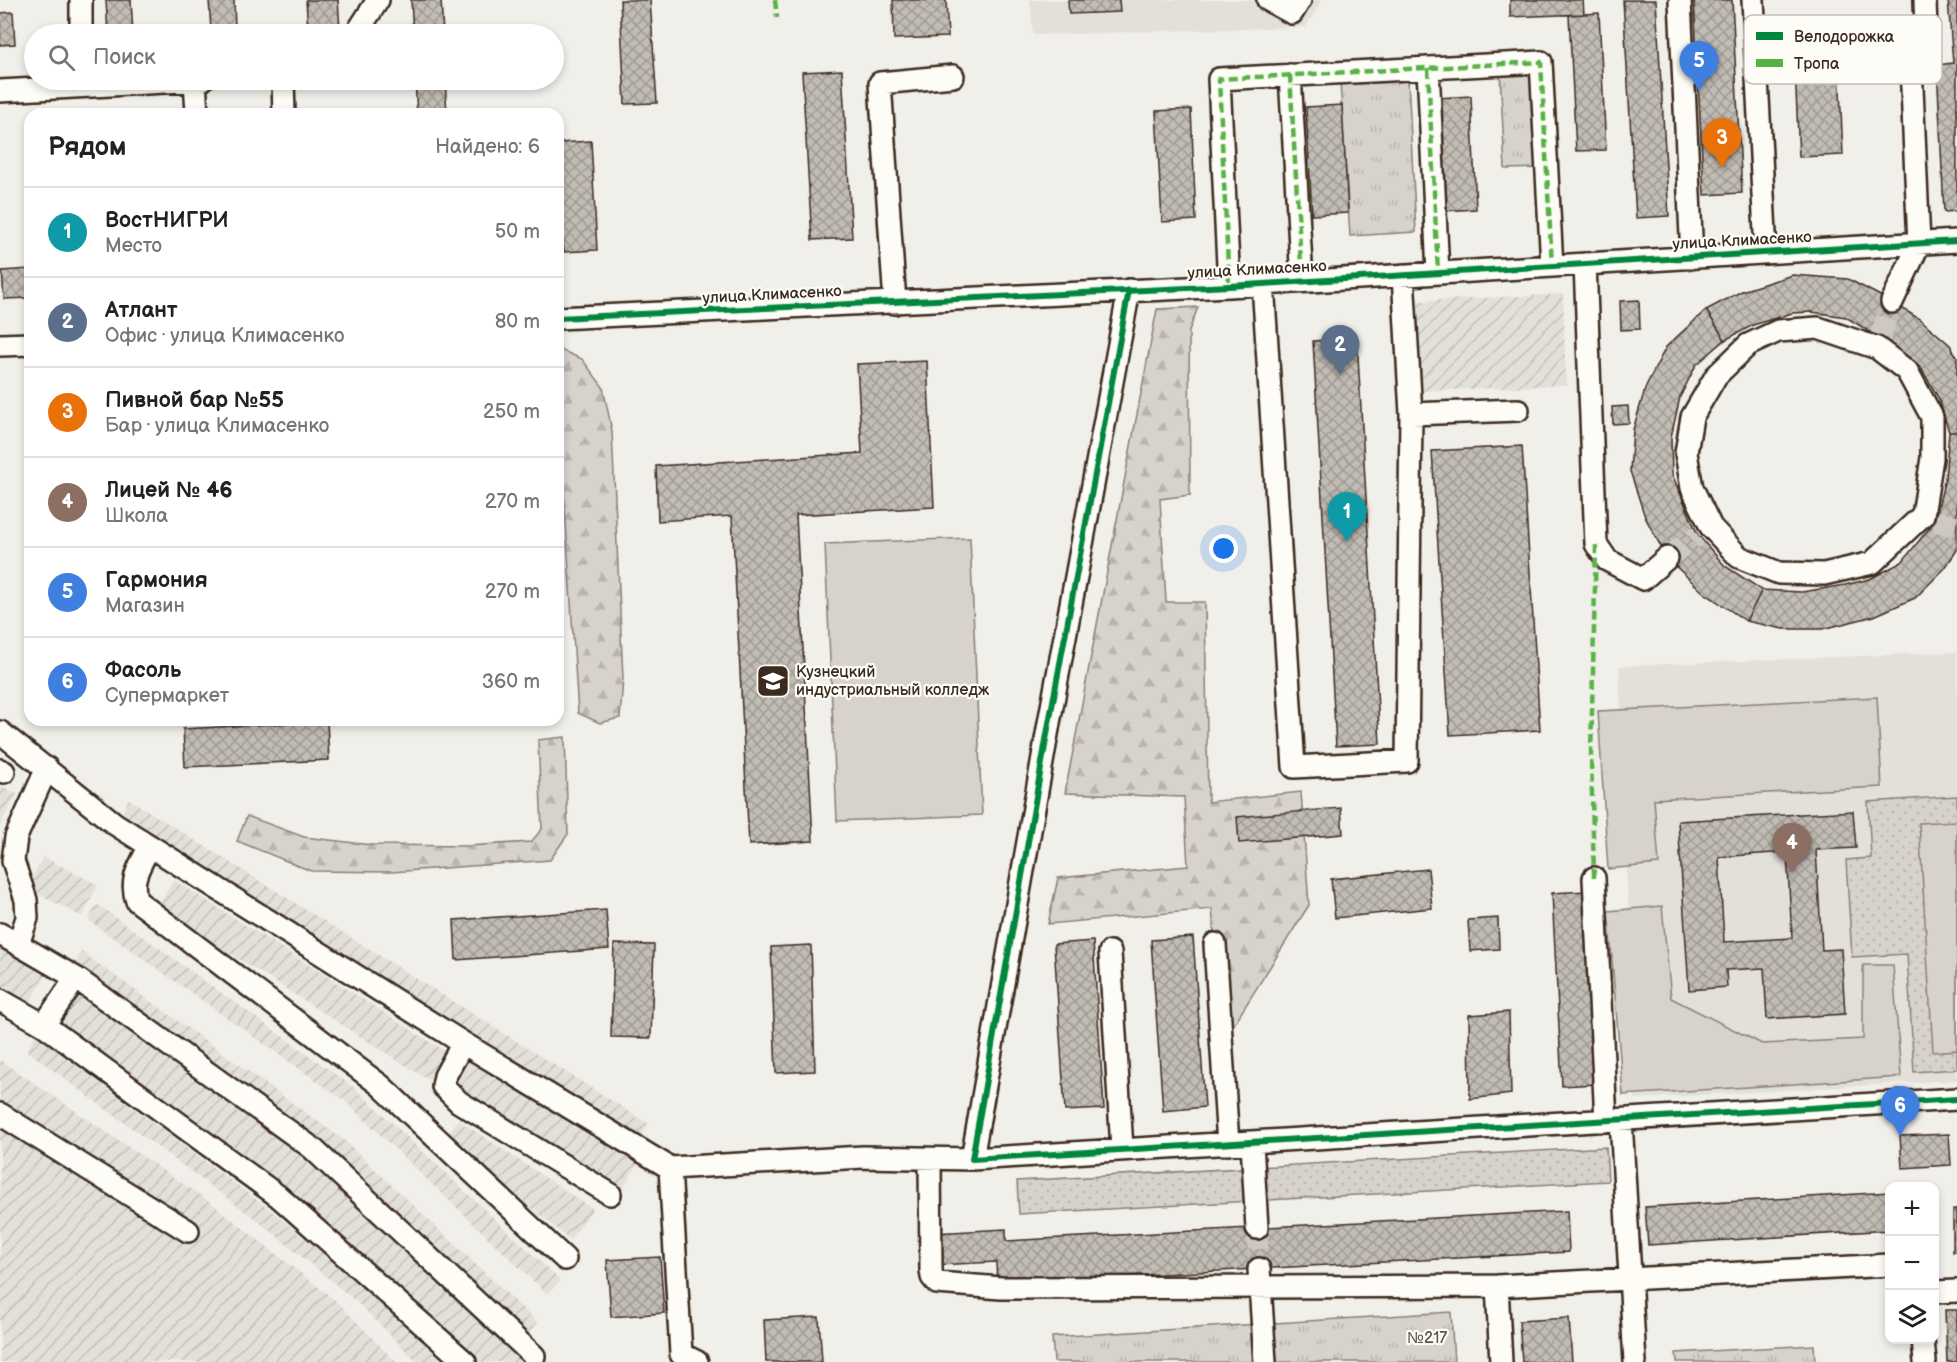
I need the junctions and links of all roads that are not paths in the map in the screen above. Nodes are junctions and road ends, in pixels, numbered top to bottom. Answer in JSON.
{"nodes":[{"id":1,"x":81,"y":0,"type":"edge"},
{"id":2,"x":378,"y":0,"type":"edge"},
{"id":3,"x":1268,"y":0,"type":"edge"},
{"id":4,"x":1300,"y":0,"type":"edge"},
{"id":5,"x":1680,"y":0,"type":"edge"},
{"id":6,"x":1753,"y":0,"type":"edge"},
{"id":7,"x":1924,"y":0,"type":"edge"},
{"id":8,"x":1754,"y":15,"type":"edge"},
{"id":9,"x":1925,"y":15,"type":"edge"},
{"id":10,"x":81,"y":24,"type":"edge"},
{"id":11,"x":362,"y":24,"type":"edge"},
{"id":12,"x":1428,"y":68,"type":"junction"},
{"id":13,"x":1290,"y":75,"type":"junction"},
{"id":14,"x":953,"y":76,"type":"dead end"},
{"id":15,"x":1757,"y":84,"type":"edge"},
{"id":16,"x":1912,"y":84,"type":"edge"},
{"id":17,"x":24,"y":89,"type":"edge"},
{"id":18,"x":196,"y":90,"type":"edge"},
{"id":19,"x":283,"y":90,"type":"edge"},
{"id":20,"x":0,"y":91,"type":"edge"},
{"id":21,"x":197,"y":108,"type":"edge"},
{"id":22,"x":284,"y":108,"type":"edge"},
{"id":23,"x":1957,"y":241,"type":"edge"},
{"id":24,"x":1919,"y":244,"type":"junction"},
{"id":25,"x":1766,"y":253,"type":"junction"},
{"id":26,"x":1692,"y":258,"type":"junction"},
{"id":27,"x":1586,"y":264,"type":"junction"},
{"id":28,"x":1552,"y":266,"type":"junction"},
{"id":29,"x":1438,"y":273,"type":"junction"},
{"id":30,"x":1403,"y":275,"type":"junction"},
{"id":31,"x":1302,"y":281,"type":"junction"},
{"id":32,"x":1263,"y":284,"type":"junction"},
{"id":33,"x":1230,"y":285,"type":"junction"},
{"id":34,"x":1129,"y":290,"type":"junction"},
{"id":35,"x":1893,"y":302,"type":"tunnel mouth"},
{"id":36,"x":895,"y":303,"type":"junction"},
{"id":37,"x":564,"y":318,"type":"edge"},
{"id":38,"x":24,"y":344,"type":"edge"},
{"id":39,"x":0,"y":345,"type":"edge"},
{"id":40,"x":1518,"y":410,"type":"dead end"},
{"id":41,"x":1411,"y":414,"type":"junction"},
{"id":42,"x":1705,"y":531,"type":"joint"},
{"id":43,"x":1667,"y":558,"type":"tunnel mouth"},
{"id":44,"x":0,"y":732,"type":"edge"},
{"id":45,"x":47,"y":768,"type":"junction"},
{"id":46,"x":150,"y":846,"type":"junction"},
{"id":47,"x":1594,"y":878,"type":"dead end"},
{"id":48,"x":9,"y":939,"type":"edge"},
{"id":49,"x":1215,"y":944,"type":"dead end"},
{"id":50,"x":1110,"y":952,"type":"dead end"},
{"id":51,"x":76,"y":978,"type":"junction"},
{"id":52,"x":0,"y":1000,"type":"edge"},
{"id":53,"x":44,"y":1024,"type":"junction"},
{"id":54,"x":462,"y":1043,"type":"junction"},
{"id":55,"x":1957,"y":1099,"type":"edge"},
{"id":56,"x":0,"y":1114,"type":"edge"},
{"id":57,"x":1614,"y":1120,"type":"junction"},
{"id":58,"x":1252,"y":1143,"type":"junction"},
{"id":59,"x":1228,"y":1144,"type":"junction"},
{"id":60,"x":1122,"y":1149,"type":"junction"},
{"id":61,"x":972,"y":1159,"type":"junction"},
{"id":62,"x":930,"y":1160,"type":"junction"},
{"id":63,"x":670,"y":1168,"type":"junction"},
{"id":64,"x":610,"y":1194,"type":"dead end"},
{"id":65,"x":1257,"y":1228,"type":"tunnel mouth"},
{"id":66,"x":188,"y":1231,"type":"dead end"},
{"id":67,"x":565,"y":1259,"type":"dead end"},
{"id":68,"x":1885,"y":1265,"type":"edge"},
{"id":69,"x":1260,"y":1277,"type":"junction"},
{"id":70,"x":1631,"y":1278,"type":"junction"},
{"id":71,"x":1497,"y":1286,"type":"junction"},
{"id":72,"x":1957,"y":1291,"type":"edge"},
{"id":73,"x":1939,"y":1292,"type":"edge"},
{"id":74,"x":1923,"y":1344,"type":"edge"},
{"id":75,"x":534,"y":1356,"type":"dead end"},
{"id":76,"x":465,"y":1362,"type":"edge"},
{"id":77,"x":697,"y":1362,"type":"edge"},
{"id":78,"x":1265,"y":1362,"type":"edge"},
{"id":79,"x":1501,"y":1362,"type":"edge"},
{"id":80,"x":1635,"y":1362,"type":"edge"},
{"id":81,"x":1925,"y":1362,"type":"edge"}],
"edges":[{"from":1,"to":10,"type":"street"},
{"from":2,"to":11,"type":"street"},
{"from":3,"to":4,"type":"street"},
{"from":5,"to":26,"type":"street"},
{"from":6,"to":8,"type":"street"},
{"from":7,"to":9,"type":"street"},
{"from":12,"to":13,"type":"street"},
{"from":12,"to":28,"type":"street"},
{"from":12,"to":29,"type":"street"},
{"from":13,"to":31,"type":"street"},
{"from":13,"to":33,"type":"street"},
{"from":14,"to":36,"type":"street"},
{"from":15,"to":25,"type":"street"},
{"from":16,"to":24,"type":"street"},
{"from":17,"to":20,"type":"street"},
{"from":18,"to":21,"type":"street"},
{"from":19,"to":22,"type":"street"},
{"from":23,"to":24,"type":"street","name":"улица Климасенко"},
{"from":24,"to":25,"type":"street","name":"улица Климасенко"},
{"from":24,"to":35,"type":"street"},
{"from":25,"to":26,"type":"street","name":"улица Климасенко"},
{"from":26,"to":27,"type":"street","name":"улица Климасенко"},
{"from":27,"to":28,"type":"street","name":"улица Климасенко"},
{"from":27,"to":43,"type":"street"},
{"from":28,"to":29,"type":"street","name":"улица Климасенко"},
{"from":29,"to":30,"type":"street","name":"улица Климасенко"},
{"from":30,"to":31,"type":"street","name":"улица Климасенко"},
{"from":30,"to":41,"type":"street"},
{"from":31,"to":32,"type":"street","name":"улица Климасенко"},
{"from":32,"to":33,"type":"street","name":"улица Климасенко"},
{"from":32,"to":41,"type":"street"},
{"from":33,"to":34,"type":"street","name":"улица Климасенко"},
{"from":34,"to":36,"type":"street","name":"улица Климасенко"},
{"from":34,"to":61,"type":"street"},
{"from":36,"to":37,"type":"street","name":"улица Климасенко"},
{"from":38,"to":39,"type":"street"},
{"from":40,"to":41,"type":"street"},
{"from":42,"to":42,"type":"street"},
{"from":44,"to":45,"type":"street"},
{"from":45,"to":46,"type":"street"},
{"from":45,"to":48,"type":"street"},
{"from":46,"to":54,"type":"street"},
{"from":46,"to":67,"type":"street"},
{"from":47,"to":57,"type":"street"},
{"from":48,"to":51,"type":"street"},
{"from":49,"to":59,"type":"street"},
{"from":50,"to":60,"type":"street"},
{"from":51,"to":53,"type":"street"},
{"from":51,"to":75,"type":"street"},
{"from":52,"to":53,"type":"street"},
{"from":53,"to":76,"type":"street"},
{"from":54,"to":63,"type":"street"},
{"from":54,"to":64,"type":"street"},
{"from":55,"to":57,"type":"street"},
{"from":56,"to":66,"type":"street"},
{"from":57,"to":58,"type":"street"},
{"from":57,"to":70,"type":"street"},
{"from":58,"to":59,"type":"street"},
{"from":58,"to":65,"type":"street"},
{"from":59,"to":60,"type":"street"},
{"from":60,"to":61,"type":"street"},
{"from":61,"to":62,"type":"street"},
{"from":62,"to":63,"type":"street"},
{"from":62,"to":69,"type":"street"},
{"from":63,"to":77,"type":"street"},
{"from":68,"to":70,"type":"street"},
{"from":69,"to":71,"type":"street"},
{"from":69,"to":78,"type":"street"},
{"from":70,"to":71,"type":"street"},
{"from":70,"to":80,"type":"street"},
{"from":71,"to":79,"type":"street"},
{"from":72,"to":73,"type":"street"},
{"from":74,"to":81,"type":"street"}]}
